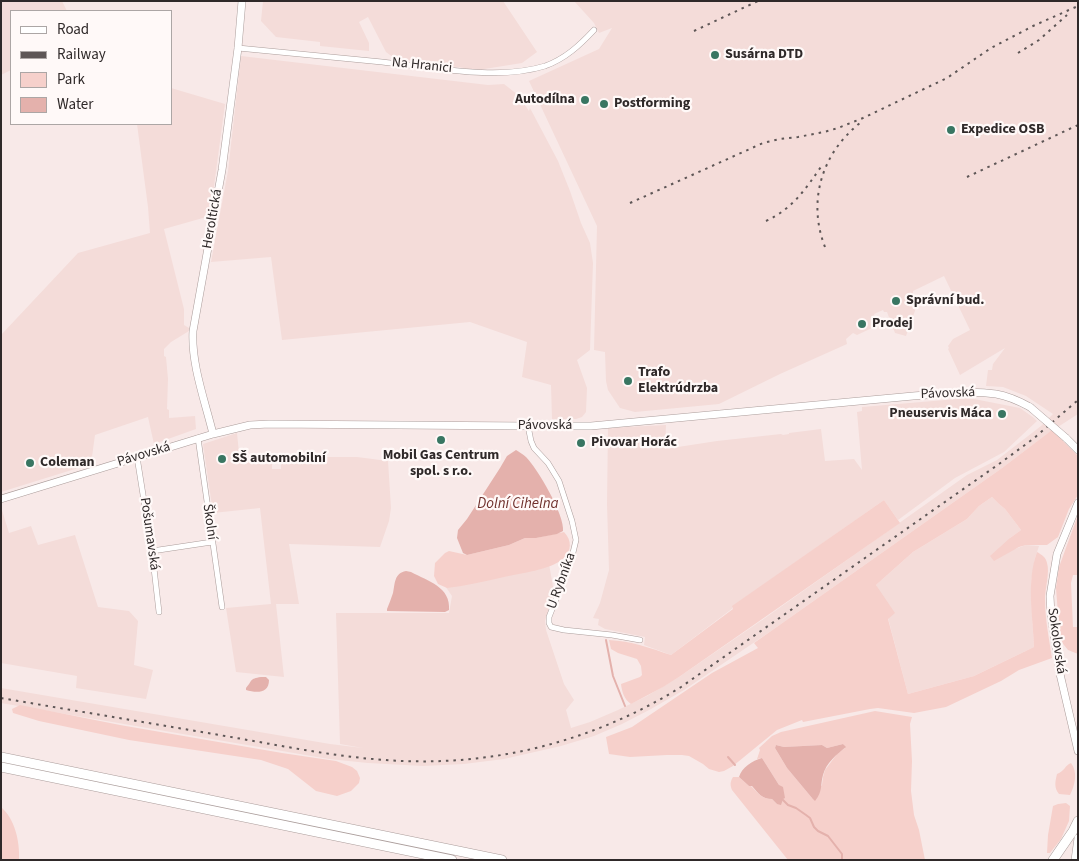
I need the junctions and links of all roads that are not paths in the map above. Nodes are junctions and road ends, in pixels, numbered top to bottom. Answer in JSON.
{"nodes":[{"id":1,"x":242,"y":1,"type":"edge"},
{"id":2,"x":594,"y":30,"type":"dead end"},
{"id":3,"x":238,"y":48,"type":"junction"},
{"id":4,"x":528,"y":426,"type":"junction"},
{"id":5,"x":213,"y":434,"type":"junction"},
{"id":6,"x":198,"y":438,"type":"junction"},
{"id":7,"x":1078,"y":450,"type":"edge"},
{"id":8,"x":137,"y":457,"type":"junction"},
{"id":9,"x":1,"y":499,"type":"edge"},
{"id":10,"x":1078,"y":503,"type":"edge"},
{"id":11,"x":212,"y":542,"type":"junction"},
{"id":12,"x":152,"y":551,"type":"junction"},
{"id":13,"x":222,"y":607,"type":"dead end"},
{"id":14,"x":159,"y":612,"type":"dead end"},
{"id":15,"x":640,"y":640,"type":"dead end"},
{"id":16,"x":1078,"y":751,"type":"edge"},
{"id":17,"x":1,"y":756,"type":"edge"},
{"id":18,"x":1,"y":767,"type":"edge"},
{"id":19,"x":1078,"y":821,"type":"edge"},
{"id":20,"x":1078,"y":838,"type":"edge"},
{"id":21,"x":452,"y":860,"type":"edge"},
{"id":22,"x":502,"y":860,"type":"edge"},
{"id":23,"x":1053,"y":860,"type":"edge"},
{"id":24,"x":1075,"y":860,"type":"edge"}],
"edges":[{"from":1,"to":3,"type":"street","name":"Heroltická"},
{"from":2,"to":3,"type":"street","name":"Na Hranici"},
{"from":3,"to":5,"type":"street","name":"Heroltická"},
{"from":4,"to":5,"type":"street","name":"Pávovská"},
{"from":4,"to":7,"type":"street","name":"Pávovská","bridge":true},
{"from":4,"to":15,"type":"street","name":"U Rybníka"},
{"from":5,"to":6,"type":"street","name":"Pávovská"},
{"from":6,"to":8,"type":"street","name":"Pávovská"},
{"from":6,"to":11,"type":"street","name":"Školní"},
{"from":8,"to":9,"type":"street","name":"Pávovská"},
{"from":8,"to":12,"type":"street","name":"Pošumavská"},
{"from":10,"to":16,"type":"street","name":"Sokolovská"},
{"from":11,"to":12,"type":"street"},
{"from":11,"to":13,"type":"street","name":"Školní"},
{"from":12,"to":14,"type":"street","name":"Pošumavská"},
{"from":17,"to":22,"type":"highway"},
{"from":18,"to":21,"type":"highway"},
{"from":19,"to":23,"type":"highway"},
{"from":20,"to":24,"type":"street"}]}
